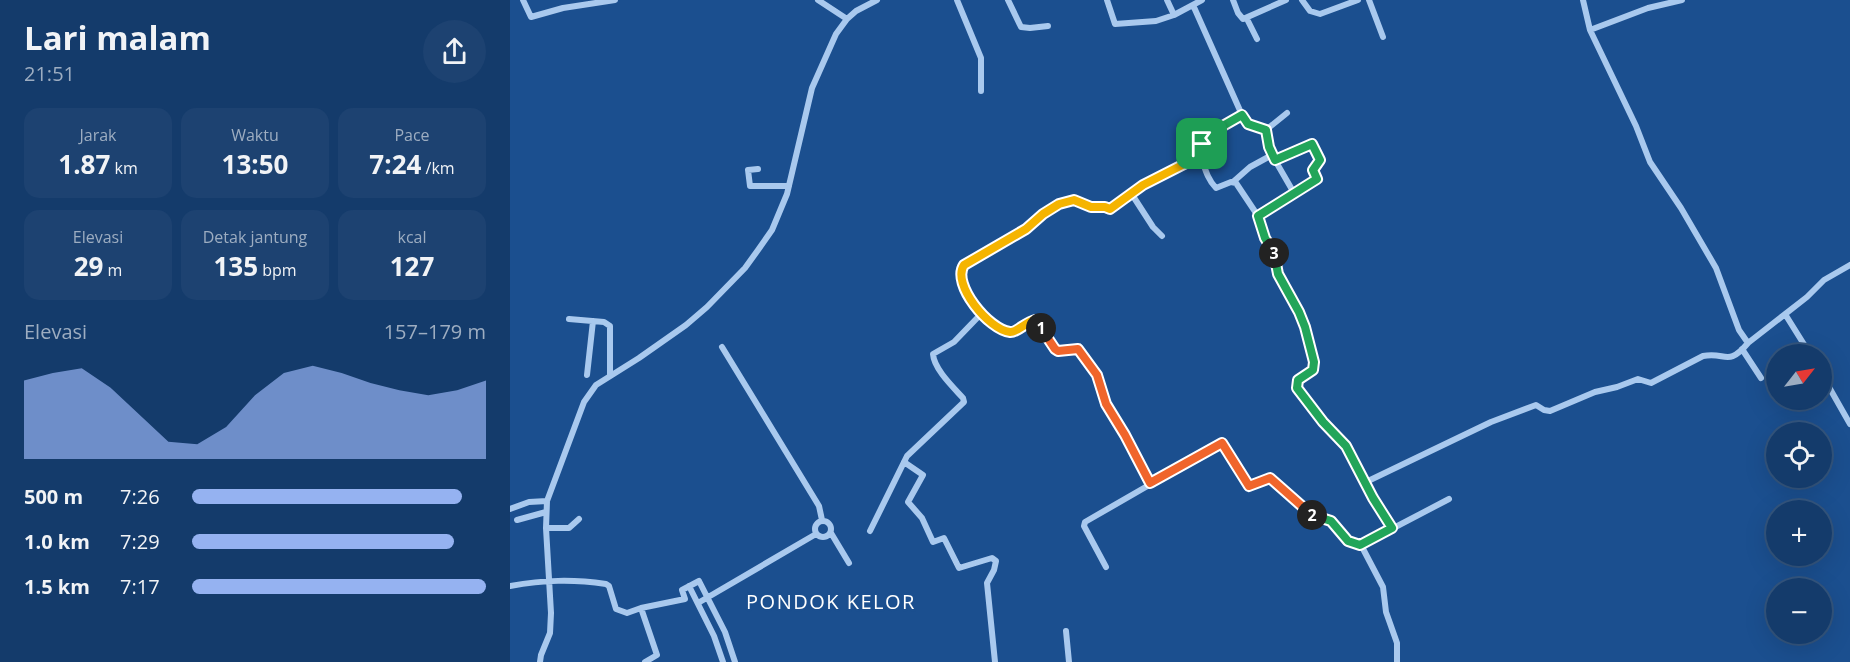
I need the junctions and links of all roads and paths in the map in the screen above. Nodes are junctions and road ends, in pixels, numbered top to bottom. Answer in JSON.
{"nodes":[{"id":1,"x":615,"y":0,"type":"edge"},
{"id":2,"x":818,"y":0,"type":"edge"},
{"id":3,"x":877,"y":0,"type":"edge"},
{"id":4,"x":957,"y":0,"type":"edge"},
{"id":5,"x":1008,"y":0,"type":"edge"},
{"id":6,"x":1107,"y":0,"type":"edge"},
{"id":7,"x":1167,"y":0,"type":"edge"},
{"id":8,"x":1202,"y":0,"type":"edge"},
{"id":9,"x":1233,"y":0,"type":"edge"},
{"id":10,"x":1286,"y":0,"type":"edge"},
{"id":11,"x":1302,"y":0,"type":"edge"},
{"id":12,"x":1358,"y":0,"type":"edge"},
{"id":13,"x":1369,"y":0,"type":"edge"},
{"id":14,"x":1582,"y":0,"type":"edge"},
{"id":15,"x":1682,"y":0,"type":"edge"},
{"id":16,"x":524,"y":2,"type":"edge"},
{"id":17,"x":1193,"y":5,"type":"junction"},
{"id":18,"x":1174,"y":15,"type":"junction"},
{"id":19,"x":847,"y":19,"type":"junction"},
{"id":20,"x":1247,"y":19,"type":"junction"},
{"id":21,"x":1115,"y":24,"type":"junction"},
{"id":22,"x":1047,"y":26,"type":"dead end"},
{"id":23,"x":1105,"y":26,"type":"dead end"},
{"id":24,"x":1590,"y":30,"type":"junction"},
{"id":25,"x":1383,"y":37,"type":"dead end"},
{"id":26,"x":1257,"y":39,"type":"dead end"},
{"id":27,"x":981,"y":91,"type":"dead end"},
{"id":28,"x":1287,"y":113,"type":"dead end"},
{"id":29,"x":1242,"y":115,"type":"junction"},
{"id":30,"x":1266,"y":130,"type":"junction"},
{"id":31,"x":1200,"y":156,"type":"junction"},
{"id":32,"x":1274,"y":158,"type":"junction"},
{"id":33,"x":758,"y":169,"type":"dead end"},
{"id":34,"x":1233,"y":182,"type":"junction"},
{"id":35,"x":789,"y":186,"type":"junction"},
{"id":36,"x":1131,"y":193,"type":"junction"},
{"id":37,"x":1294,"y":193,"type":"junction"},
{"id":38,"x":1258,"y":216,"type":"junction"},
{"id":39,"x":1162,"y":236,"type":"dead end"},
{"id":40,"x":1850,"y":265,"type":"edge"},
{"id":41,"x":981,"y":314,"type":"junction"},
{"id":42,"x":1785,"y":314,"type":"junction"},
{"id":43,"x":568,"y":318,"type":"dead end"},
{"id":44,"x":593,"y":321,"type":"junction"},
{"id":45,"x":1748,"y":343,"type":"junction"},
{"id":46,"x":1804,"y":344,"type":"edge"},
{"id":47,"x":722,"y":347,"type":"dead end"},
{"id":48,"x":1742,"y":350,"type":"junction"},
{"id":49,"x":587,"y":375,"type":"dead end"},
{"id":50,"x":610,"y":375,"type":"junction"},
{"id":51,"x":1761,"y":378,"type":"dead end"},
{"id":52,"x":1832,"y":392,"type":"edge"},
{"id":53,"x":1850,"y":424,"type":"edge"},
{"id":54,"x":904,"y":462,"type":"junction"},
{"id":55,"x":1365,"y":482,"type":"junction"},
{"id":56,"x":1150,"y":483,"type":"junction"},
{"id":57,"x":1449,"y":499,"type":"dead end"},
{"id":58,"x":547,"y":501,"type":"junction"},
{"id":59,"x":510,"y":509,"type":"edge"},
{"id":60,"x":546,"y":512,"type":"junction"},
{"id":61,"x":579,"y":519,"type":"dead end"},
{"id":62,"x":517,"y":520,"type":"dead end"},
{"id":63,"x":822,"y":520,"type":"junction"},
{"id":64,"x":546,"y":528,"type":"junction"},
{"id":65,"x":1392,"y":528,"type":"junction"},
{"id":66,"x":870,"y":531,"type":"dead end"},
{"id":67,"x":831,"y":533,"type":"junction"},
{"id":68,"x":816,"y":534,"type":"junction"},
{"id":69,"x":1360,"y":545,"type":"junction"},
{"id":70,"x":849,"y":563,"type":"dead end"},
{"id":71,"x":1106,"y":567,"type":"dead end"},
{"id":72,"x":548,"y":580,"type":"junction"},
{"id":73,"x":510,"y":586,"type":"edge"},
{"id":74,"x":689,"y":586,"type":"junction"},
{"id":75,"x":708,"y":598,"type":"junction"},
{"id":76,"x":698,"y":603,"type":"junction"},
{"id":77,"x":641,"y":608,"type":"junction"},
{"id":78,"x":1066,"y":631,"type":"dead end"},
{"id":79,"x":540,"y":662,"type":"edge"},
{"id":80,"x":645,"y":662,"type":"edge"},
{"id":81,"x":723,"y":662,"type":"edge"},
{"id":82,"x":735,"y":662,"type":"edge"},
{"id":83,"x":995,"y":662,"type":"edge"},
{"id":84,"x":1070,"y":662,"type":"edge"},
{"id":85,"x":1396,"y":662,"type":"edge"}],
"edges":[{"from":1,"to":16,"type":"street"},
{"from":2,"to":19,"type":"street"},
{"from":3,"to":19,"type":"street"},
{"from":4,"to":27,"type":"street"},
{"from":5,"to":22,"type":"street"},
{"from":6,"to":21,"type":"street"},
{"from":7,"to":18,"type":"street"},
{"from":8,"to":17,"type":"street"},
{"from":9,"to":20,"type":"street"},
{"from":10,"to":20,"type":"street"},
{"from":11,"to":12,"type":"street"},
{"from":13,"to":25,"type":"street"},
{"from":14,"to":24,"type":"street"},
{"from":15,"to":24,"type":"street"},
{"from":17,"to":18,"type":"street"},
{"from":17,"to":29,"type":"street"},
{"from":18,"to":21,"type":"street"},
{"from":19,"to":35,"type":"street"},
{"from":20,"to":26,"type":"street"},
{"from":21,"to":23,"type":"street"},
{"from":24,"to":45,"type":"street"},
{"from":28,"to":30,"type":"street"},
{"from":29,"to":30,"type":"street"},
{"from":29,"to":31,"type":"street"},
{"from":30,"to":32,"type":"street"},
{"from":31,"to":34,"type":"street"},
{"from":31,"to":36,"type":"street"},
{"from":32,"to":34,"type":"street"},
{"from":32,"to":37,"type":"street"},
{"from":32,"to":37,"type":"street"},
{"from":33,"to":35,"type":"street"},
{"from":34,"to":38,"type":"street"},
{"from":35,"to":50,"type":"street"},
{"from":36,"to":39,"type":"street"},
{"from":36,"to":41,"type":"street"},
{"from":37,"to":38,"type":"street"},
{"from":38,"to":55,"type":"street"},
{"from":40,"to":42,"type":"street"},
{"from":41,"to":54,"type":"street"},
{"from":41,"to":56,"type":"street"},
{"from":42,"to":45,"type":"street"},
{"from":42,"to":46,"type":"street"},
{"from":43,"to":44,"type":"street"},
{"from":44,"to":49,"type":"street"},
{"from":44,"to":50,"type":"street"},
{"from":45,"to":48,"type":"street"},
{"from":47,"to":63,"type":"street"},
{"from":48,"to":51,"type":"street"},
{"from":48,"to":55,"type":"street"},
{"from":50,"to":58,"type":"street"},
{"from":52,"to":53,"type":"street"},
{"from":54,"to":66,"type":"street"},
{"from":54,"to":83,"type":"street"},
{"from":55,"to":65,"type":"street"},
{"from":56,"to":69,"type":"street"},
{"from":56,"to":71,"type":"street"},
{"from":57,"to":65,"type":"street"},
{"from":58,"to":59,"type":"street"},
{"from":58,"to":60,"type":"street"},
{"from":60,"to":62,"type":"street"},
{"from":60,"to":64,"type":"street"},
{"from":61,"to":64,"type":"street"},
{"from":63,"to":67,"type":"street"},
{"from":63,"to":68,"type":"street"},
{"from":64,"to":72,"type":"street"},
{"from":65,"to":69,"type":"street"},
{"from":67,"to":68,"type":"street"},
{"from":67,"to":70,"type":"street"},
{"from":68,"to":75,"type":"street"},
{"from":69,"to":85,"type":"street"},
{"from":72,"to":73,"type":"street"},
{"from":72,"to":77,"type":"street"},
{"from":72,"to":79,"type":"street"},
{"from":74,"to":75,"type":"street"},
{"from":74,"to":76,"type":"street"},
{"from":74,"to":77,"type":"street"},
{"from":75,"to":76,"type":"street"},
{"from":75,"to":82,"type":"street"},
{"from":76,"to":81,"type":"street"},
{"from":77,"to":80,"type":"street"},
{"from":78,"to":84,"type":"street"}]}
